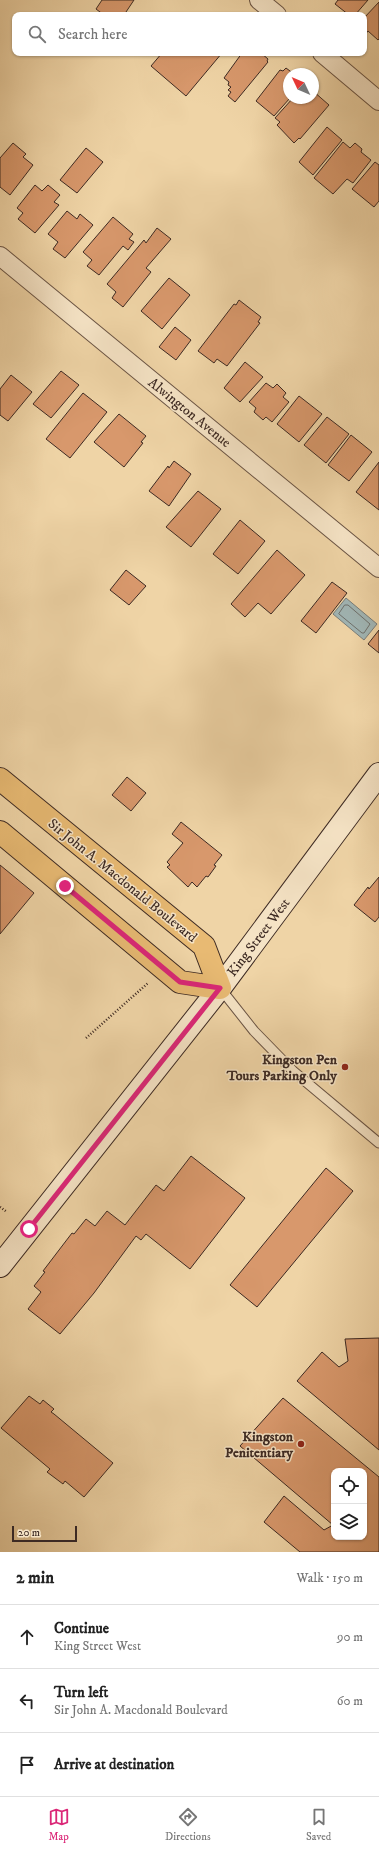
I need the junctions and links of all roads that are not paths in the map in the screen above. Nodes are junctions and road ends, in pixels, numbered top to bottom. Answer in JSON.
{"nodes":[{"id":1,"x":259,"y":0,"type":"edge"},
{"id":2,"x":273,"y":12,"type":"edge"},
{"id":3,"x":326,"y":56,"type":"edge"},
{"id":4,"x":379,"y":101,"type":"edge"},
{"id":5,"x":0,"y":256,"type":"edge"},
{"id":6,"x":379,"y":568,"type":"edge"},
{"id":7,"x":379,"y":774,"type":"edge"},
{"id":8,"x":0,"y":779,"type":"edge"},
{"id":9,"x":0,"y":832,"type":"edge"},
{"id":10,"x":220,"y":988,"type":"junction"},
{"id":11,"x":379,"y":1143,"type":"edge"},
{"id":12,"x":0,"y":1266,"type":"edge"}],
"edges":[{"from":1,"to":2,"type":"street"},
{"from":3,"to":4,"type":"street"},
{"from":5,"to":6,"type":"street","name":"Alwington Avenue"},
{"from":7,"to":10,"type":"main road","name":"King Street West"},
{"from":8,"to":10,"type":"main road","name":"Sir John A. Macdonald Boulevard"},
{"from":9,"to":10,"type":"main road"},
{"from":10,"to":11,"type":"lane"},
{"from":10,"to":12,"type":"main road","name":"King Street West"}]}
